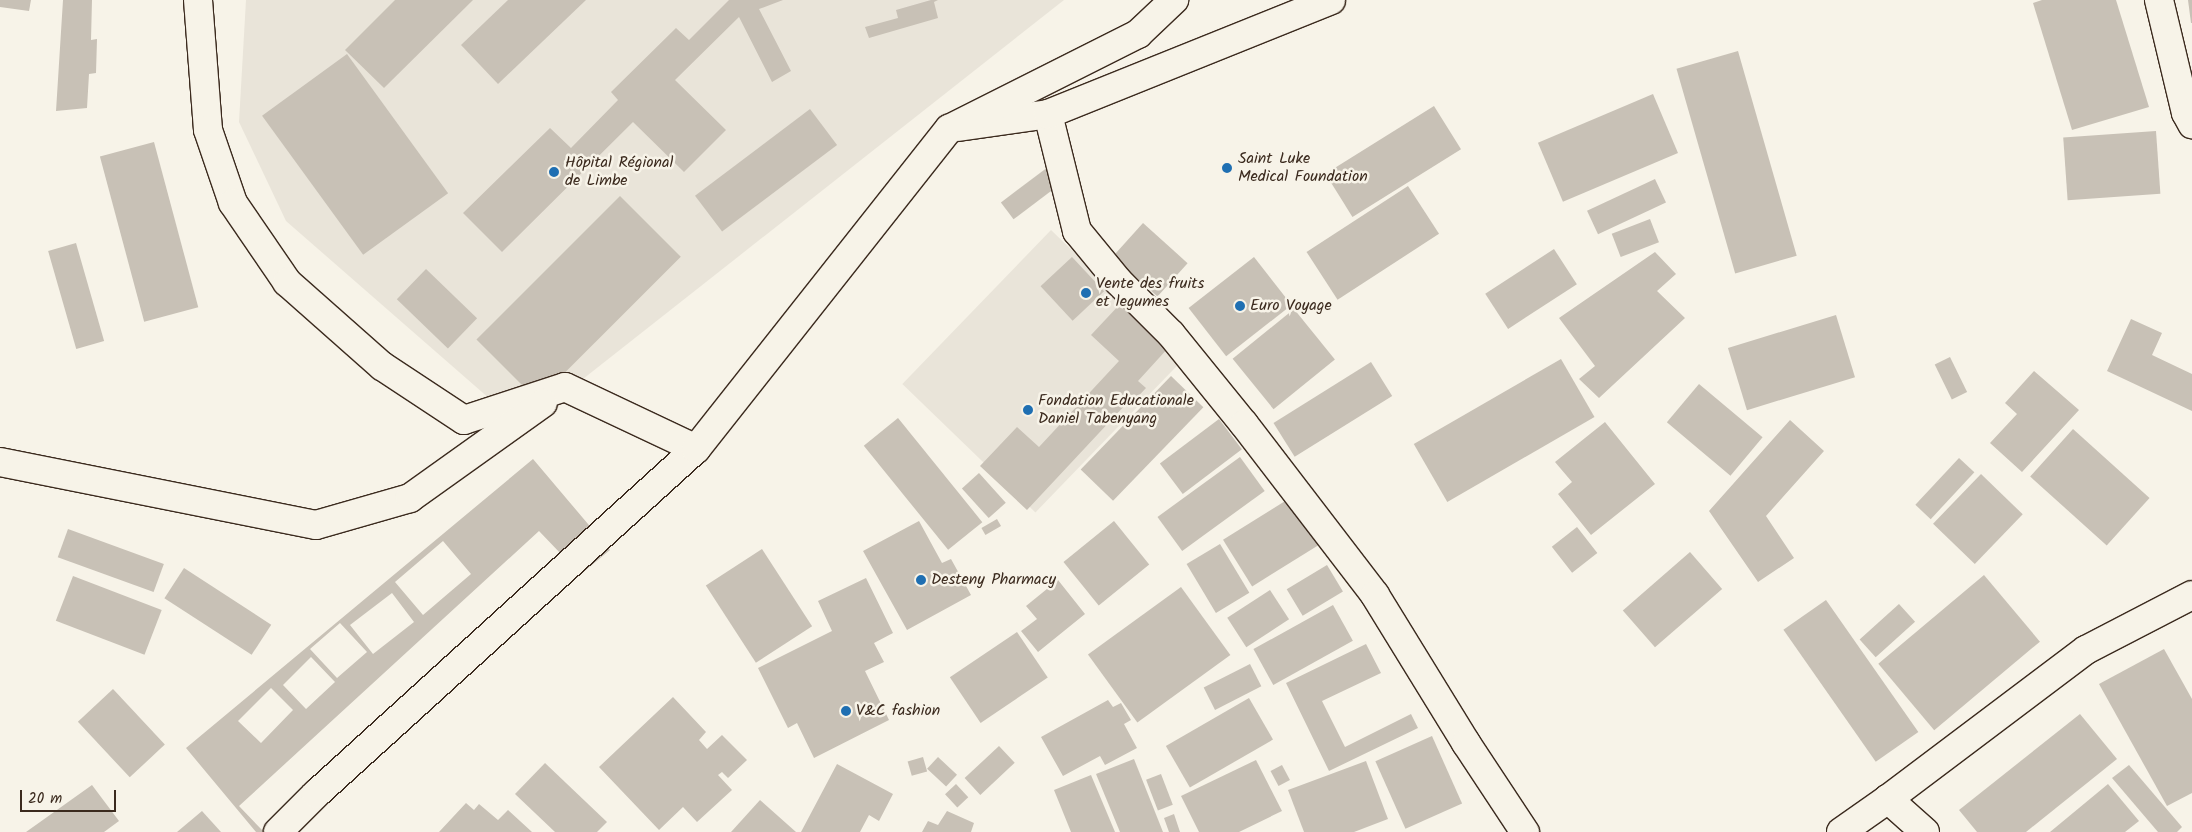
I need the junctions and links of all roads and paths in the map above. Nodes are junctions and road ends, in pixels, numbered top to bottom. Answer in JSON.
{"nodes":[{"id":1,"x":198,"y":0,"type":"edge"},
{"id":2,"x":1174,"y":0,"type":"edge"},
{"id":3,"x":1331,"y":0,"type":"edge"},
{"id":4,"x":2159,"y":0,"type":"edge"},
{"id":5,"x":1048,"y":114,"type":"junction"},
{"id":6,"x":2192,"y":124,"type":"edge"},
{"id":7,"x":949,"y":129,"type":"junction"},
{"id":8,"x":565,"y":387,"type":"junction"},
{"id":9,"x":696,"y":449,"type":"junction"},
{"id":10,"x":0,"y":462,"type":"edge"},
{"id":11,"x":2192,"y":595,"type":"edge"},
{"id":12,"x":1888,"y":799,"type":"junction"},
{"id":13,"x":278,"y":832,"type":"edge"},
{"id":14,"x":1525,"y":832,"type":"edge"},
{"id":15,"x":1841,"y":832,"type":"edge"},
{"id":16,"x":1924,"y":832,"type":"edge"}],
"edges":[{"from":1,"to":8,"type":"main road"},
{"from":2,"to":7,"type":"main road"},
{"from":3,"to":5,"type":"main road"},
{"from":4,"to":6,"type":"main road"},
{"from":5,"to":7,"type":"main road"},
{"from":5,"to":14,"type":"main road"},
{"from":7,"to":9,"type":"main road"},
{"from":8,"to":9,"type":"main road"},
{"from":8,"to":10,"type":"main road"},
{"from":9,"to":13,"type":"main road"},
{"from":11,"to":12,"type":"main road"},
{"from":12,"to":15,"type":"main road"},
{"from":12,"to":16,"type":"main road"}]}
